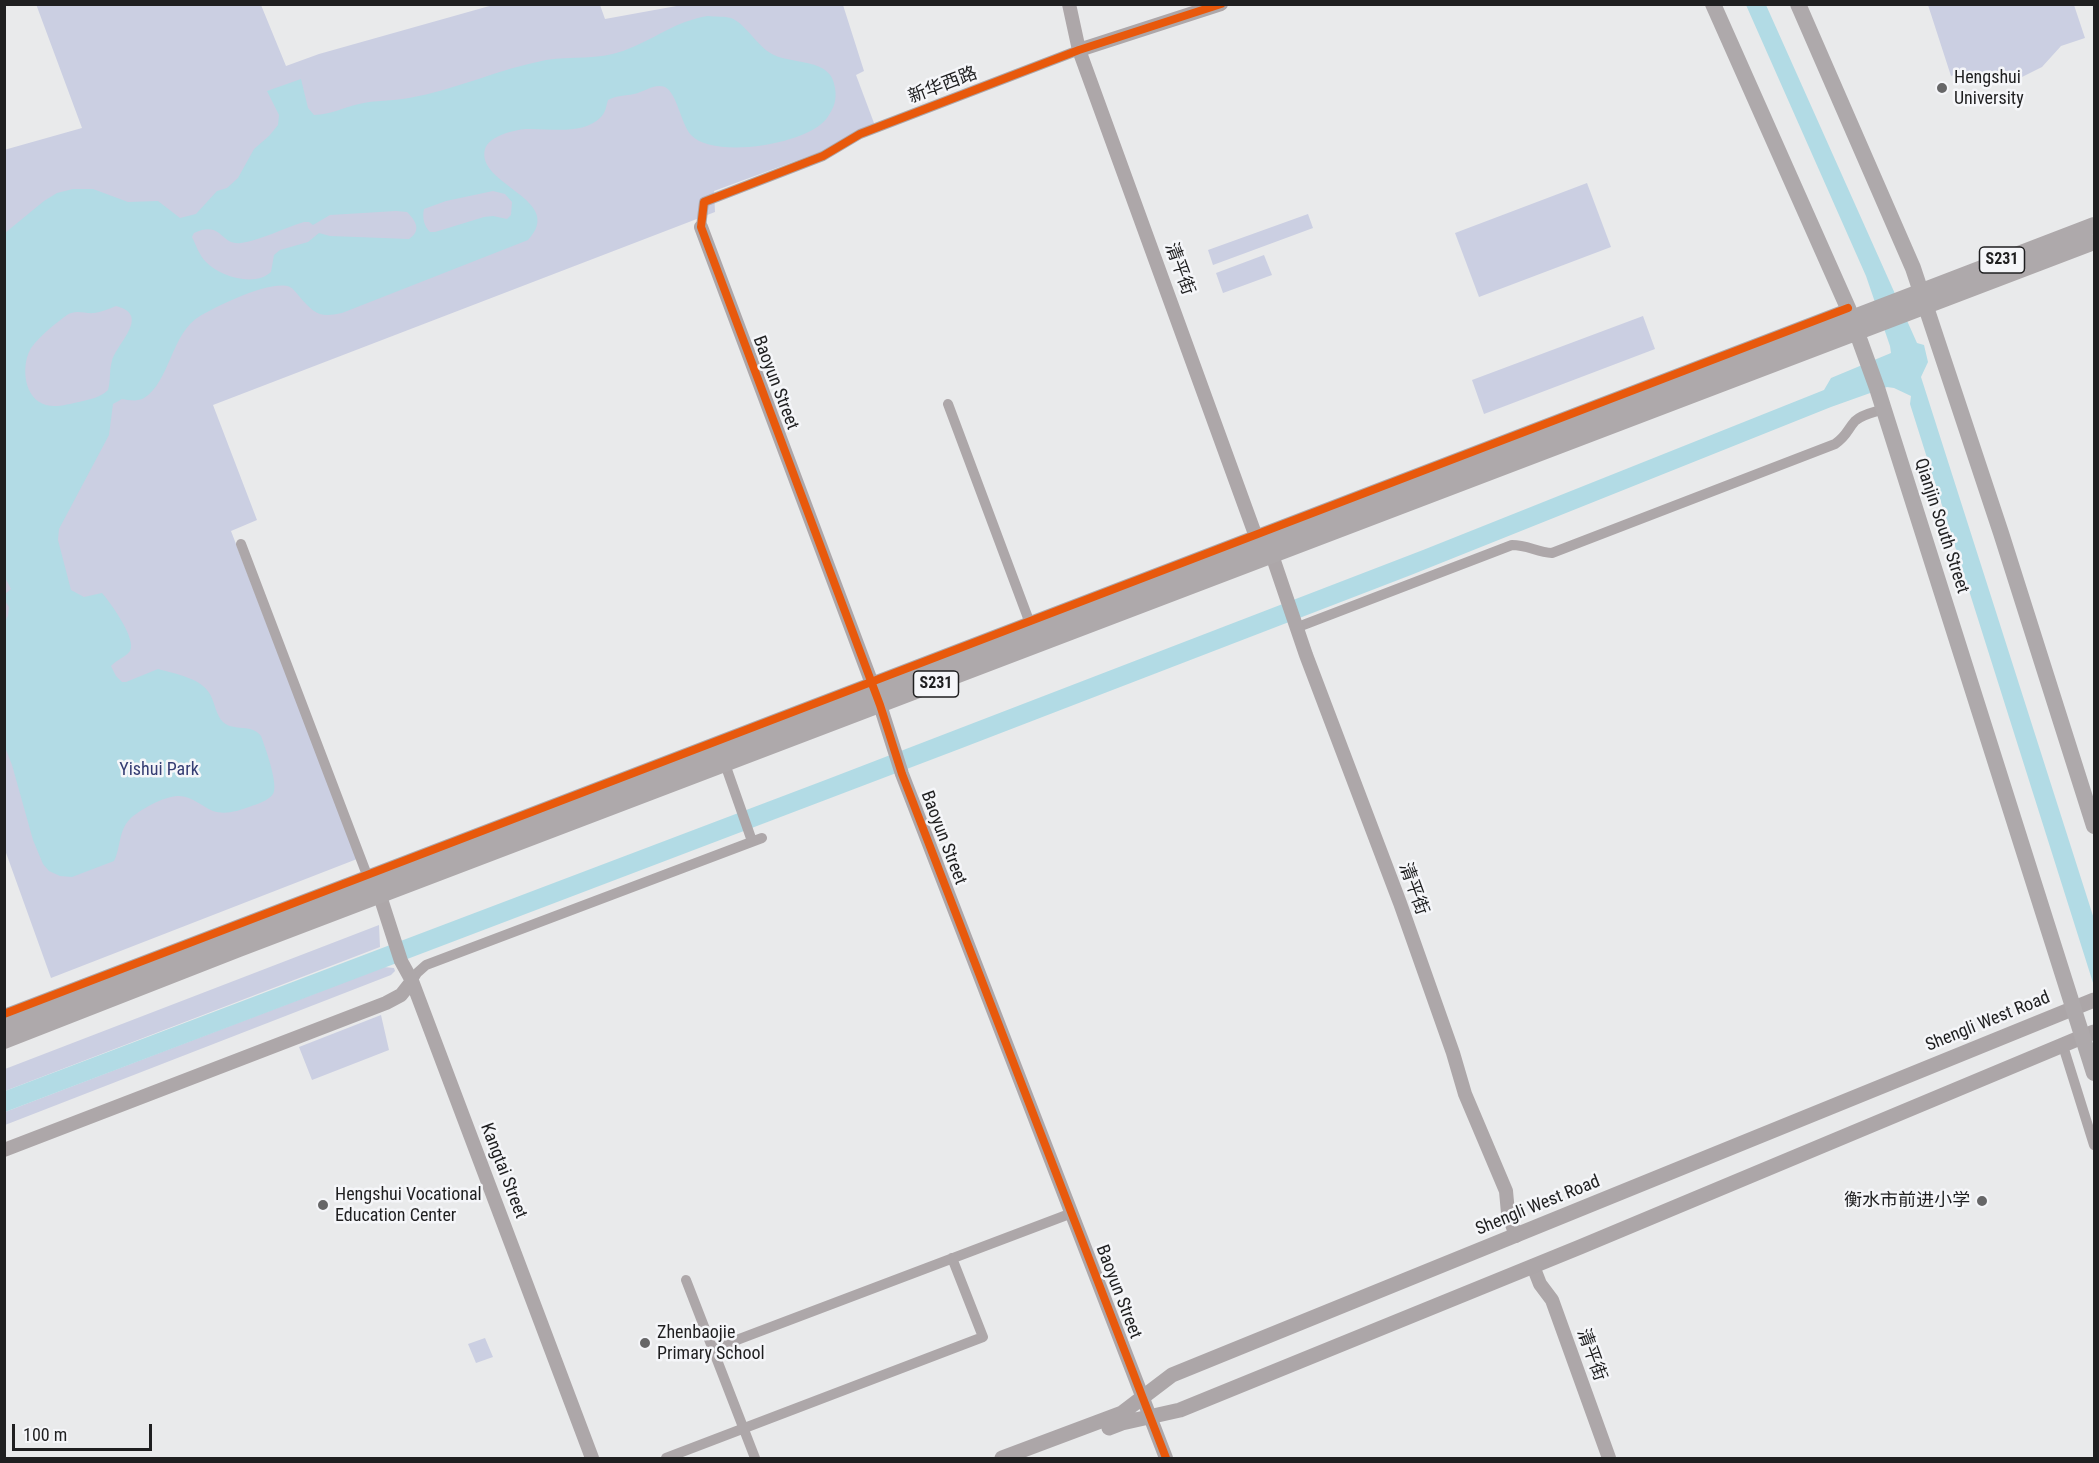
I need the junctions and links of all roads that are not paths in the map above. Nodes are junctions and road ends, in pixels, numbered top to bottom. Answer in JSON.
{"nodes":[{"id":1,"x":1069,"y":4,"type":"edge"},
{"id":2,"x":1221,"y":4,"type":"edge"},
{"id":3,"x":1713,"y":4,"type":"edge"},
{"id":4,"x":1798,"y":4,"type":"edge"},
{"id":5,"x":1079,"y":50,"type":"junction"},
{"id":6,"x":2094,"y":225,"type":"edge"},
{"id":7,"x":701,"y":226,"type":"joint"},
{"id":8,"x":2094,"y":242,"type":"edge"},
{"id":9,"x":1917,"y":301,"type":"junction"},
{"id":10,"x":1857,"y":320,"type":"junction"},
{"id":11,"x":948,"y":404,"type":"dead end"},
{"id":12,"x":1883,"y":407,"type":"junction"},
{"id":13,"x":241,"y":544,"type":"dead end"},
{"id":14,"x":1262,"y":545,"type":"junction"},
{"id":15,"x":1297,"y":624,"type":"junction"},
{"id":16,"x":1031,"y":626,"type":"junction"},
{"id":17,"x":876,"y":693,"type":"junction"},
{"id":18,"x":725,"y":764,"type":"junction"},
{"id":19,"x":2094,"y":826,"type":"edge"},
{"id":20,"x":367,"y":875,"type":"junction"},
{"id":21,"x":380,"y":896,"type":"junction"},
{"id":22,"x":412,"y":981,"type":"junction"},
{"id":23,"x":2085,"y":1004,"type":"edge"},
{"id":24,"x":4,"y":1014,"type":"edge"},
{"id":25,"x":4,"y":1027,"type":"edge"},
{"id":26,"x":2089,"y":1035,"type":"edge"},
{"id":27,"x":4,"y":1041,"type":"edge"},
{"id":28,"x":2063,"y":1046,"type":"junction"},
{"id":29,"x":2094,"y":1073,"type":"edge"},
{"id":30,"x":2094,"y":1145,"type":"edge"},
{"id":31,"x":4,"y":1150,"type":"edge"},
{"id":32,"x":1072,"y":1213,"type":"junction"},
{"id":33,"x":1516,"y":1236,"type":"junction"},
{"id":34,"x":952,"y":1258,"type":"junction"},
{"id":35,"x":1533,"y":1266,"type":"junction"},
{"id":36,"x":686,"y":1280,"type":"dead end"},
{"id":37,"x":713,"y":1349,"type":"junction"},
{"id":38,"x":1142,"y":1397,"type":"junction"},
{"id":39,"x":1150,"y":1417,"type":"junction"},
{"id":40,"x":743,"y":1429,"type":"junction"},
{"id":41,"x":592,"y":1458,"type":"edge"},
{"id":42,"x":666,"y":1458,"type":"edge"},
{"id":43,"x":755,"y":1458,"type":"edge"},
{"id":44,"x":1002,"y":1458,"type":"edge"},
{"id":45,"x":1031,"y":1458,"type":"edge"},
{"id":46,"x":1166,"y":1458,"type":"edge"},
{"id":47,"x":1609,"y":1458,"type":"edge"}],
"edges":[{"from":1,"to":5,"type":"street","name":"清平街"},
{"from":2,"to":5,"type":"street","name":"新华西路"},
{"from":3,"to":10,"type":"main road","name":"Qianjin South Street"},
{"from":4,"to":9,"type":"main road"},
{"from":5,"to":7,"type":"street","name":"新华西路"},
{"from":5,"to":14,"type":"street","name":"清平街"},
{"from":6,"to":9,"type":"main road","number":"S231"},
{"from":7,"to":17,"type":"street","name":"Baoyun Street"},
{"from":8,"to":9,"type":"main road","number":"S231"},
{"from":9,"to":10,"type":"main road","number":"S231"},
{"from":9,"to":19,"type":"main road"},
{"from":10,"to":12,"type":"main road","name":"Qianjin South Street"},
{"from":10,"to":14,"type":"main road","number":"S231"},
{"from":11,"to":16,"type":"street"},
{"from":12,"to":15,"type":"street"},
{"from":12,"to":23,"type":"main road","name":"Qianjin South Street"},
{"from":13,"to":20,"type":"street"},
{"from":14,"to":15,"type":"street","name":"清平街"},
{"from":14,"to":16,"type":"main road","number":"S231"},
{"from":14,"to":17,"type":"main road","number":"S231"},
{"from":15,"to":33,"type":"street","name":"清平街"},
{"from":16,"to":17,"type":"main road","number":"S231"},
{"from":17,"to":18,"type":"main road","number":"S231"},
{"from":17,"to":20,"type":"street"},
{"from":17,"to":25,"type":"main road","number":"S231"},
{"from":17,"to":32,"type":"street","name":"Baoyun Street"},
{"from":18,"to":21,"type":"main road","number":"S231"},
{"from":18,"to":22,"type":"street"},
{"from":20,"to":24,"type":"street"},
{"from":21,"to":22,"type":"street","name":"Kangtai Street"},
{"from":21,"to":27,"type":"main road","number":"S231"},
{"from":22,"to":31,"type":"street"},
{"from":22,"to":41,"type":"street","name":"Kangtai Street"},
{"from":23,"to":26,"type":"main road","name":"Qianjin South Street"},
{"from":23,"to":33,"type":"main road","name":"Shengli West Road"},
{"from":26,"to":28,"type":"main road"},
{"from":26,"to":29,"type":"main road","name":"Qianjin South Street"},
{"from":28,"to":30,"type":"street"},
{"from":28,"to":35,"type":"main road"},
{"from":32,"to":34,"type":"street"},
{"from":32,"to":38,"type":"street","name":"Baoyun Street"},
{"from":33,"to":38,"type":"main road","name":"Shengli West Road"},
{"from":34,"to":37,"type":"street"},
{"from":34,"to":40,"type":"street"},
{"from":35,"to":39,"type":"main road"},
{"from":35,"to":47,"type":"street","name":"清平街"},
{"from":36,"to":37,"type":"street"},
{"from":37,"to":40,"type":"street"},
{"from":38,"to":39,"type":"street","name":"Baoyun Street"},
{"from":38,"to":44,"type":"main road","name":"Shengli West Road"},
{"from":39,"to":45,"type":"main road"},
{"from":39,"to":46,"type":"street","name":"Baoyun Street"},
{"from":40,"to":42,"type":"street"},
{"from":40,"to":43,"type":"street"}]}
